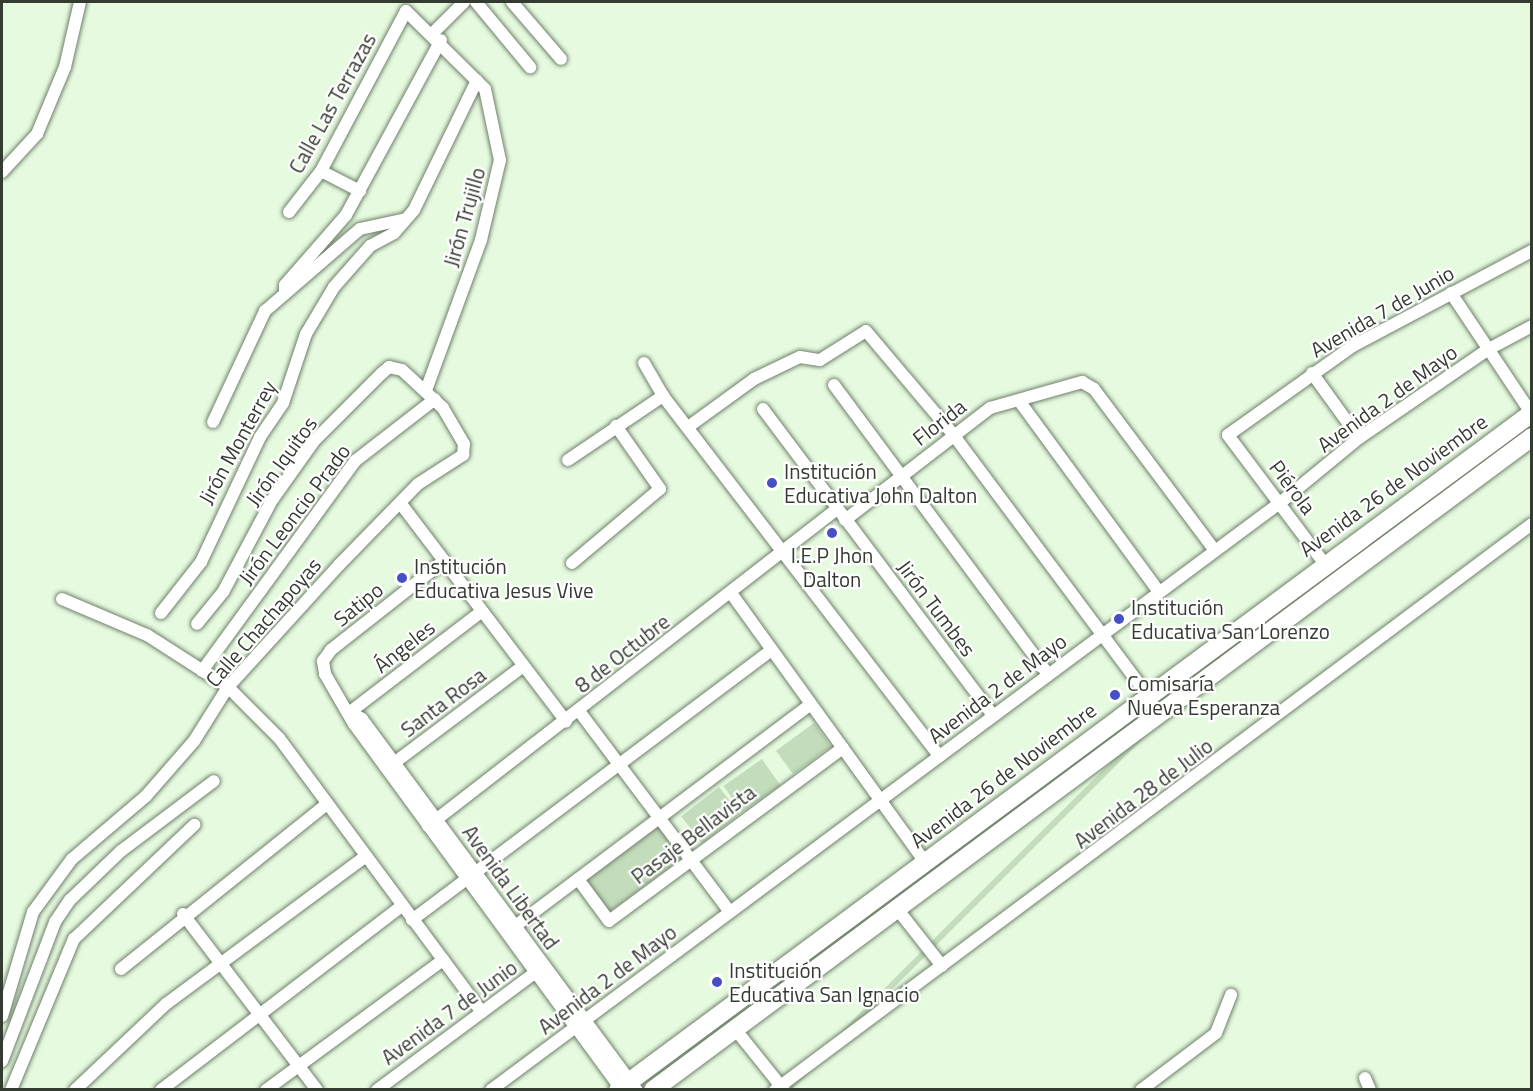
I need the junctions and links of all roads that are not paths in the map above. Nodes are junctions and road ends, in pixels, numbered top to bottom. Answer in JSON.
{"nodes":[{"id":1,"x":80,"y":2,"type":"edge"},
{"id":2,"x":464,"y":2,"type":"edge"},
{"id":3,"x":476,"y":2,"type":"edge"},
{"id":4,"x":512,"y":2,"type":"edge"},
{"id":5,"x":406,"y":11,"type":"joint"},
{"id":6,"x":437,"y":36,"type":"junction"},
{"id":7,"x":561,"y":59,"type":"dead end"},
{"id":8,"x":530,"y":67,"type":"dead end"},
{"id":9,"x":477,"y":80,"type":"junction"},
{"id":10,"x":321,"y":171,"type":"junction"},
{"id":11,"x":2,"y":172,"type":"edge"},
{"id":12,"x":360,"y":191,"type":"junction"},
{"id":13,"x":289,"y":212,"type":"dead end"},
{"id":14,"x":406,"y":219,"type":"junction"},
{"id":15,"x":1532,"y":251,"type":"edge"},
{"id":16,"x":285,"y":292,"type":"junction"},
{"id":17,"x":1451,"y":292,"type":"junction"},
{"id":18,"x":1532,"y":326,"type":"edge"},
{"id":19,"x":1490,"y":349,"type":"junction"},
{"id":20,"x":644,"y":363,"type":"dead end"},
{"id":21,"x":1312,"y":373,"type":"junction"},
{"id":22,"x":834,"y":385,"type":"dead end"},
{"id":23,"x":430,"y":394,"type":"junction"},
{"id":24,"x":663,"y":396,"type":"junction"},
{"id":25,"x":1020,"y":402,"type":"junction"},
{"id":26,"x":763,"y":409,"type":"dead end"},
{"id":27,"x":1531,"y":413,"type":"edge"},
{"id":28,"x":213,"y":422,"type":"dead end"},
{"id":29,"x":616,"y":426,"type":"junction"},
{"id":30,"x":688,"y":427,"type":"junction"},
{"id":31,"x":952,"y":433,"type":"junction"},
{"id":32,"x":1228,"y":435,"type":"joint"},
{"id":33,"x":1532,"y":437,"type":"edge"},
{"id":34,"x":1359,"y":438,"type":"junction"},
{"id":35,"x":568,"y":460,"type":"dead end"},
{"id":36,"x":901,"y":478,"type":"junction"},
{"id":37,"x":1281,"y":502,"type":"junction"},
{"id":38,"x":401,"y":504,"type":"junction"},
{"id":39,"x":837,"y":509,"type":"junction"},
{"id":40,"x":845,"y":520,"type":"junction"},
{"id":41,"x":1532,"y":524,"type":"edge"},
{"id":42,"x":1215,"y":551,"type":"junction"},
{"id":43,"x":782,"y":553,"type":"junction"},
{"id":44,"x":444,"y":561,"type":"junction"},
{"id":45,"x":572,"y":563,"type":"dead end"},
{"id":46,"x":1324,"y":563,"type":"junction"},
{"id":47,"x":1159,"y":592,"type":"junction"},
{"id":48,"x":731,"y":594,"type":"junction"},
{"id":49,"x":62,"y":599,"type":"dead end"},
{"id":50,"x":482,"y":610,"type":"junction"},
{"id":51,"x":161,"y":613,"type":"dead end"},
{"id":52,"x":197,"y":624,"type":"dead end"},
{"id":53,"x":1242,"y":624,"type":"junction"},
{"id":54,"x":1101,"y":634,"type":"junction"},
{"id":55,"x":1255,"y":641,"type":"junction"},
{"id":56,"x":772,"y":650,"type":"junction"},
{"id":57,"x":325,"y":657,"type":"joint"},
{"id":58,"x":523,"y":666,"type":"junction"},
{"id":59,"x":202,"y":671,"type":"junction"},
{"id":60,"x":1048,"y":674,"type":"junction"},
{"id":61,"x":228,"y":687,"type":"junction"},
{"id":62,"x":1147,"y":695,"type":"junction"},
{"id":63,"x":811,"y":704,"type":"junction"},
{"id":64,"x":579,"y":711,"type":"junction"},
{"id":65,"x":350,"y":712,"type":"junction"},
{"id":66,"x":993,"y":715,"type":"junction"},
{"id":67,"x":566,"y":721,"type":"junction"},
{"id":68,"x":843,"y":748,"type":"junction"},
{"id":69,"x":939,"y":756,"type":"junction"},
{"id":70,"x":390,"y":765,"type":"junction"},
{"id":71,"x":620,"y":766,"type":"junction"},
{"id":72,"x":214,"y":781,"type":"dead end"},
{"id":73,"x":881,"y":801,"type":"junction"},
{"id":74,"x":327,"y":804,"type":"junction"},
{"id":75,"x":659,"y":818,"type":"junction"},
{"id":76,"x":433,"y":823,"type":"junction"},
{"id":77,"x":194,"y":825,"type":"dead end"},
{"id":78,"x":365,"y":857,"type":"junction"},
{"id":79,"x":691,"y":860,"type":"junction"},
{"id":80,"x":924,"y":861,"type":"junction"},
{"id":81,"x":472,"y":877,"type":"junction"},
{"id":82,"x":578,"y":879,"type":"junction"},
{"id":83,"x":402,"y":906,"type":"junction"},
{"id":84,"x":898,"y":910,"type":"junction"},
{"id":85,"x":730,"y":912,"type":"junction"},
{"id":86,"x":183,"y":914,"type":"junction"},
{"id":87,"x":412,"y":920,"type":"junction"},
{"id":88,"x":511,"y":930,"type":"junction"},
{"id":89,"x":443,"y":960,"type":"junction"},
{"id":90,"x":220,"y":963,"type":"junction"},
{"id":91,"x":942,"y":966,"type":"junction"},
{"id":92,"x":121,"y":969,"type":"dead end"},
{"id":93,"x":540,"y":970,"type":"junction"},
{"id":94,"x":1231,"y":995,"type":"dead end"},
{"id":95,"x":482,"y":1012,"type":"junction"},
{"id":96,"x":259,"y":1014,"type":"junction"},
{"id":97,"x":2,"y":1016,"type":"edge"},
{"id":98,"x":580,"y":1024,"type":"junction"},
{"id":99,"x":735,"y":1029,"type":"junction"},
{"id":100,"x":2,"y":1061,"type":"edge"},
{"id":101,"x":298,"y":1066,"type":"junction"},
{"id":102,"x":626,"y":1087,"type":"edge"},
{"id":103,"x":780,"y":1088,"type":"edge"},
{"id":104,"x":11,"y":1089,"type":"edge"},
{"id":105,"x":75,"y":1089,"type":"edge"},
{"id":106,"x":161,"y":1089,"type":"edge"},
{"id":107,"x":266,"y":1089,"type":"edge"},
{"id":108,"x":317,"y":1089,"type":"edge"},
{"id":109,"x":377,"y":1089,"type":"edge"},
{"id":110,"x":491,"y":1089,"type":"edge"},
{"id":111,"x":652,"y":1089,"type":"edge"},
{"id":112,"x":1141,"y":1089,"type":"edge"}],
"edges":[{"from":1,"to":11,"type":"street"},
{"from":2,"to":6,"type":"street"},
{"from":3,"to":8,"type":"street"},
{"from":4,"to":7,"type":"street"},
{"from":5,"to":6,"type":"street","name":"Jirón Trujillo"},
{"from":5,"to":10,"type":"street","name":"Calle Las Terrazas"},
{"from":6,"to":9,"type":"street","name":"Jirón Trujillo"},
{"from":6,"to":12,"type":"street"},
{"from":9,"to":14,"type":"street","name":"Jirón Monterrey"},
{"from":9,"to":23,"type":"street","name":"Jirón Trujillo"},
{"from":10,"to":12,"type":"street"},
{"from":10,"to":13,"type":"street","name":"Calle Las Terrazas"},
{"from":12,"to":16,"type":"street"},
{"from":14,"to":16,"type":"street"},
{"from":14,"to":51,"type":"street","name":"Jirón Monterrey"},
{"from":15,"to":17,"type":"street","name":"Avenida 7 de Junio"},
{"from":16,"to":28,"type":"street"},
{"from":17,"to":19,"type":"street"},
{"from":17,"to":21,"type":"street","name":"Avenida 7 de Junio"},
{"from":18,"to":19,"type":"street","name":"Avenida 2 de Mayo"},
{"from":19,"to":27,"type":"street"},
{"from":19,"to":34,"type":"street","name":"Avenida 2 de Mayo"},
{"from":20,"to":24,"type":"street"},
{"from":21,"to":32,"type":"street","name":"Avenida 7 de Junio"},
{"from":21,"to":34,"type":"street"},
{"from":22,"to":36,"type":"street"},
{"from":23,"to":38,"type":"street","name":"Calle Chachapoyas"},
{"from":23,"to":52,"type":"street","name":"Jirón Iquitos"},
{"from":23,"to":59,"type":"street","name":"Jirón Leoncio Prado"},
{"from":24,"to":29,"type":"street"},
{"from":24,"to":30,"type":"street"},
{"from":25,"to":31,"type":"street","name":"Florida"},
{"from":25,"to":42,"type":"street","name":"Florida"},
{"from":25,"to":47,"type":"street"},
{"from":26,"to":39,"type":"street","name":"Jirón Tumbes"},
{"from":27,"to":46,"type":"main road","name":"Avenida 26 de Noviembre"},
{"from":29,"to":35,"type":"street"},
{"from":29,"to":45,"type":"street"},
{"from":30,"to":31,"type":"street"},
{"from":30,"to":43,"type":"street"},
{"from":31,"to":36,"type":"street","name":"Florida"},
{"from":31,"to":54,"type":"street"},
{"from":32,"to":37,"type":"street","name":"Piérola"},
{"from":33,"to":55,"type":"main road","name":"Avenida 26 de Noviembre"},
{"from":34,"to":37,"type":"street","name":"Avenida 2 de Mayo"},
{"from":36,"to":40,"type":"street","name":"Florida"},
{"from":36,"to":60,"type":"street"},
{"from":37,"to":42,"type":"street","name":"Avenida 2 de Mayo"},
{"from":37,"to":46,"type":"street","name":"Piérola"},
{"from":38,"to":44,"type":"street"},
{"from":38,"to":61,"type":"street","name":"Calle Chachapoyas"},
{"from":39,"to":40,"type":"street","name":"Jirón Tumbes"},
{"from":39,"to":43,"type":"street","name":"8 de Octubre"},
{"from":40,"to":66,"type":"street","name":"Jirón Tumbes"},
{"from":41,"to":91,"type":"street","name":"Avenida 28 de Julio"},
{"from":42,"to":47,"type":"street","name":"Avenida 2 de Mayo"},
{"from":43,"to":48,"type":"street","name":"8 de Octubre"},
{"from":43,"to":69,"type":"street"},
{"from":44,"to":50,"type":"street"},
{"from":44,"to":57,"type":"street","name":"Satipo"},
{"from":46,"to":53,"type":"main road","name":"Avenida 26 de Noviembre"},
{"from":47,"to":54,"type":"street","name":"Avenida 2 de Mayo"},
{"from":48,"to":56,"type":"street"},
{"from":48,"to":64,"type":"street","name":"8 de Octubre"},
{"from":49,"to":59,"type":"street"},
{"from":50,"to":58,"type":"street"},
{"from":50,"to":65,"type":"street","name":"Ángeles"},
{"from":53,"to":55,"type":"main road"},
{"from":53,"to":62,"type":"main road","name":"Avenida 26 de Noviembre"},
{"from":54,"to":60,"type":"street","name":"Avenida 2 de Mayo"},
{"from":54,"to":62,"type":"street"},
{"from":55,"to":84,"type":"main road","name":"Avenida 26 de Noviembre"},
{"from":56,"to":63,"type":"street"},
{"from":56,"to":71,"type":"street"},
{"from":57,"to":65,"type":"street","name":"Avenida Libertad"},
{"from":58,"to":67,"type":"street"},
{"from":58,"to":70,"type":"street","name":"Santa Rosa"},
{"from":59,"to":61,"type":"street"},
{"from":60,"to":66,"type":"street","name":"Avenida 2 de Mayo"},
{"from":61,"to":74,"type":"street"},
{"from":61,"to":97,"type":"street","name":"Calle Chachapoyas"},
{"from":62,"to":80,"type":"main road","name":"Avenida 26 de Noviembre"},
{"from":63,"to":68,"type":"street"},
{"from":63,"to":75,"type":"street"},
{"from":64,"to":67,"type":"street","name":"8 de Octubre"},
{"from":64,"to":71,"type":"street"},
{"from":65,"to":70,"type":"street","name":"Avenida Libertad"},
{"from":66,"to":69,"type":"street","name":"Avenida 2 de Mayo"},
{"from":67,"to":76,"type":"street","name":"8 de Octubre"},
{"from":68,"to":73,"type":"street"},
{"from":68,"to":79,"type":"street","name":"Pasaje Bellavista"},
{"from":69,"to":73,"type":"street","name":"Avenida 2 de Mayo"},
{"from":70,"to":76,"type":"street","name":"Avenida Libertad"},
{"from":71,"to":75,"type":"street"},
{"from":71,"to":81,"type":"street"},
{"from":72,"to":100,"type":"street"},
{"from":73,"to":80,"type":"street"},
{"from":73,"to":85,"type":"street","name":"Avenida 2 de Mayo"},
{"from":74,"to":78,"type":"street"},
{"from":74,"to":86,"type":"street"},
{"from":75,"to":79,"type":"street"},
{"from":75,"to":82,"type":"street"},
{"from":76,"to":81,"type":"street","name":"Avenida Libertad"},
{"from":77,"to":104,"type":"street"},
{"from":78,"to":83,"type":"street"},
{"from":78,"to":90,"type":"street"},
{"from":79,"to":82,"type":"street","name":"Pasaje Bellavista"},
{"from":79,"to":85,"type":"street"},
{"from":80,"to":102,"type":"main road","name":"Avenida 26 de Noviembre"},
{"from":81,"to":87,"type":"street"},
{"from":81,"to":88,"type":"street","name":"Avenida Libertad"},
{"from":82,"to":88,"type":"street"},
{"from":83,"to":87,"type":"street"},
{"from":83,"to":96,"type":"street"},
{"from":84,"to":91,"type":"street"},
{"from":84,"to":99,"type":"main road","name":"Avenida 26 de Noviembre"},
{"from":85,"to":98,"type":"street","name":"Avenida 2 de Mayo"},
{"from":86,"to":90,"type":"street"},
{"from":86,"to":92,"type":"street"},
{"from":87,"to":89,"type":"street"},
{"from":88,"to":93,"type":"street","name":"Avenida Libertad"},
{"from":89,"to":95,"type":"street"},
{"from":89,"to":101,"type":"street"},
{"from":90,"to":96,"type":"street"},
{"from":90,"to":105,"type":"street"},
{"from":91,"to":103,"type":"street","name":"Avenida 28 de Julio"},
{"from":93,"to":95,"type":"street","name":"Avenida 7 de Junio"},
{"from":93,"to":98,"type":"street","name":"Avenida Libertad"},
{"from":94,"to":112,"type":"street"},
{"from":95,"to":109,"type":"street","name":"Avenida 7 de Junio"},
{"from":96,"to":101,"type":"street"},
{"from":96,"to":106,"type":"street"},
{"from":98,"to":102,"type":"street","name":"Avenida Libertad"},
{"from":98,"to":110,"type":"street","name":"Avenida 2 de Mayo"},
{"from":99,"to":103,"type":"street"},
{"from":99,"to":111,"type":"main road","name":"Avenida 26 de Noviembre"},
{"from":101,"to":107,"type":"street"},
{"from":101,"to":108,"type":"street"}]}
